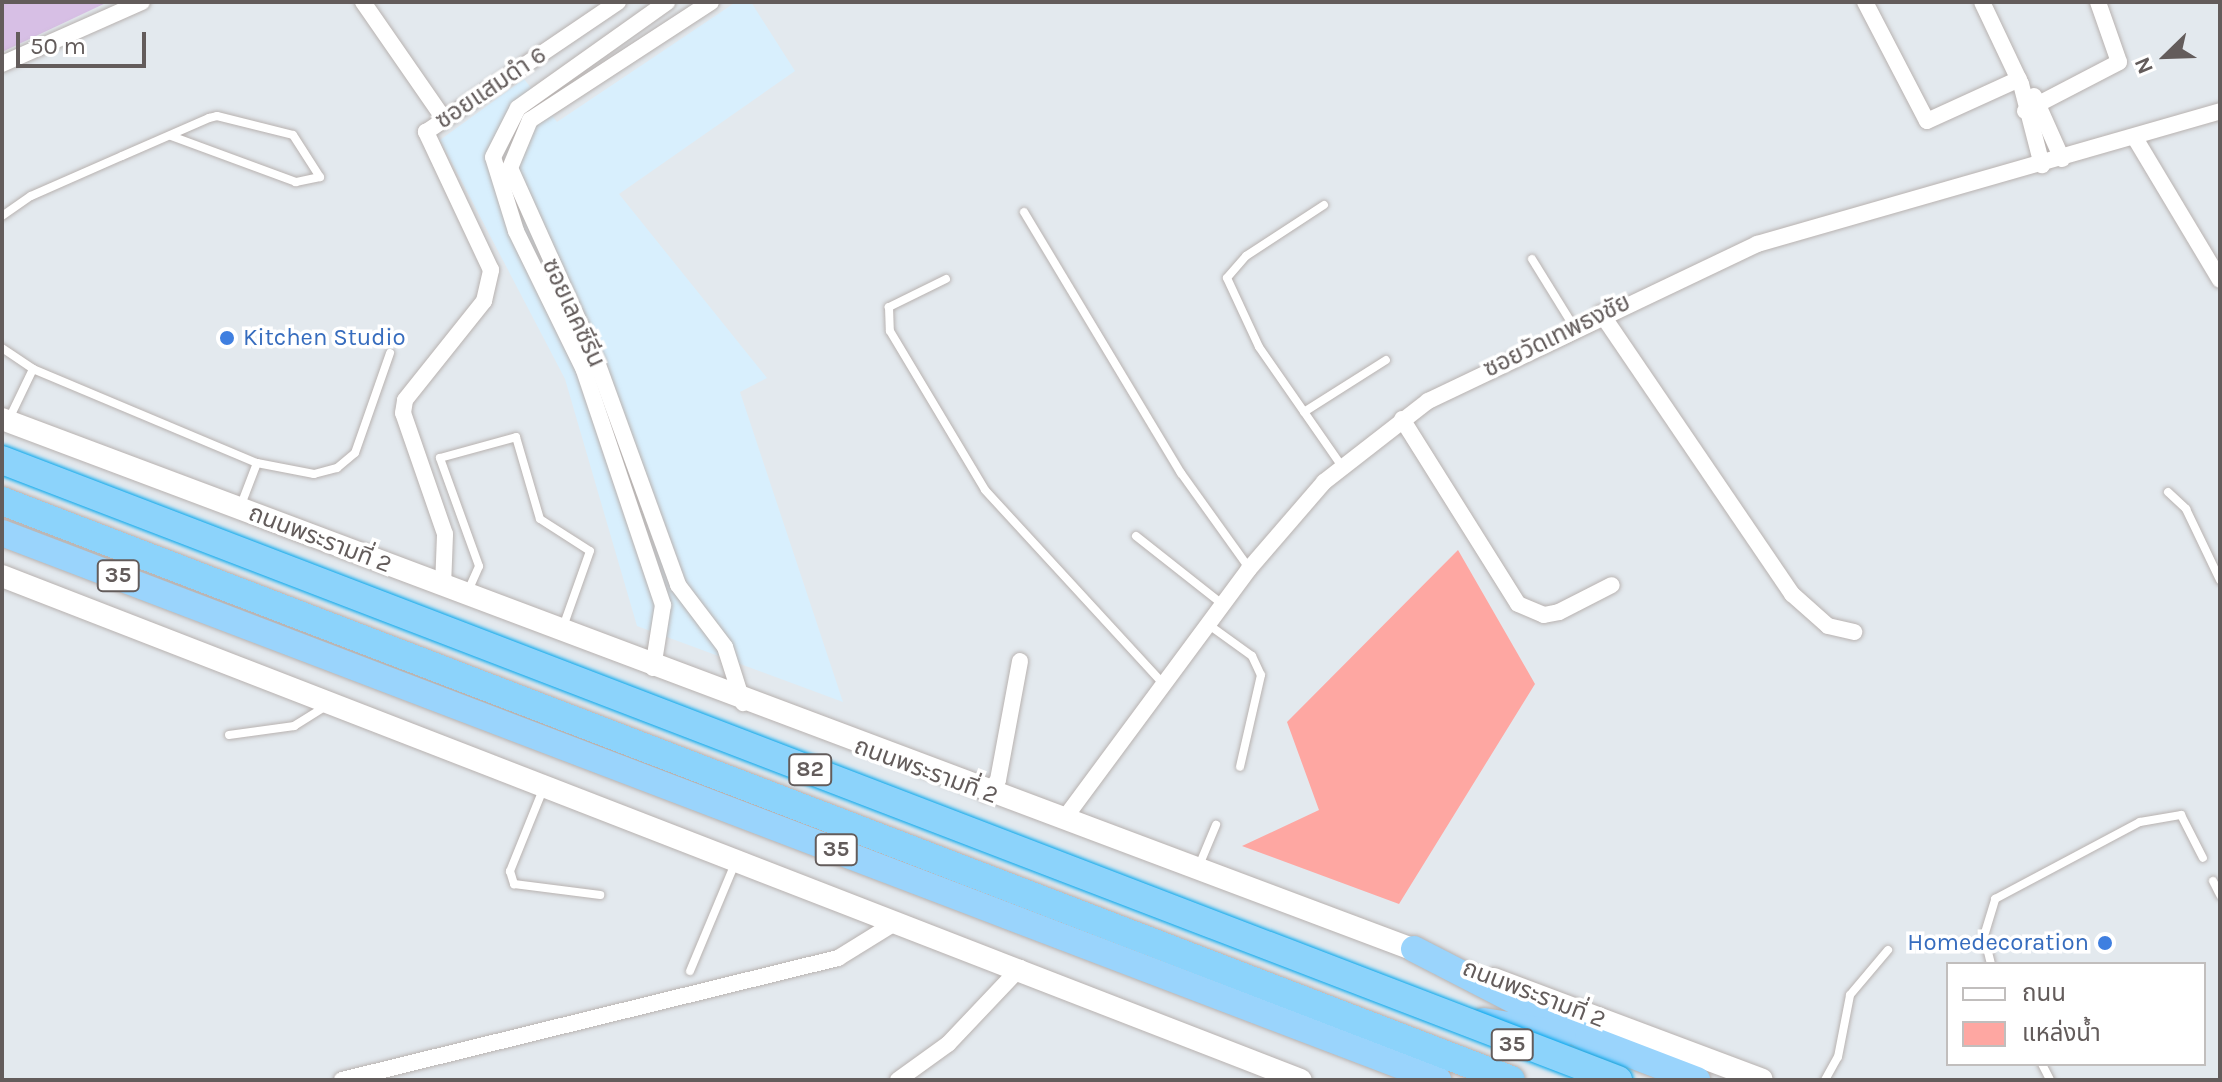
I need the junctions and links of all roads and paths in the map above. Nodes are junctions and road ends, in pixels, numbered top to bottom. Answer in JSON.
{"nodes":[{"id":1,"x":142,"y":2,"type":"edge"},
{"id":2,"x":363,"y":2,"type":"edge"},
{"id":3,"x":618,"y":2,"type":"edge"},
{"id":4,"x":667,"y":2,"type":"edge"},
{"id":5,"x":711,"y":2,"type":"edge"},
{"id":6,"x":1865,"y":2,"type":"edge"},
{"id":7,"x":1982,"y":2,"type":"edge"},
{"id":8,"x":2098,"y":2,"type":"edge"},
{"id":9,"x":2,"y":64,"type":"edge"},
{"id":10,"x":2020,"y":82,"type":"junction"},
{"id":11,"x":544,"y":86,"type":"junction"},
{"id":12,"x":556,"y":101,"type":"junction"},
{"id":13,"x":2041,"y":102,"type":"junction"},
{"id":14,"x":2025,"y":111,"type":"junction"},
{"id":15,"x":2220,"y":111,"type":"edge"},
{"id":16,"x":444,"y":119,"type":"junction"},
{"id":17,"x":171,"y":136,"type":"junction"},
{"id":18,"x":2135,"y":138,"type":"junction"},
{"id":19,"x":2062,"y":159,"type":"junction"},
{"id":20,"x":2042,"y":165,"type":"junction"},
{"id":21,"x":1324,"y":205,"type":"dead end"},
{"id":22,"x":1024,"y":212,"type":"dead end"},
{"id":23,"x":2,"y":216,"type":"edge"},
{"id":24,"x":1532,"y":259,"type":"dead end"},
{"id":25,"x":946,"y":279,"type":"dead end"},
{"id":26,"x":2220,"y":280,"type":"edge"},
{"id":27,"x":1601,"y":313,"type":"junction"},
{"id":28,"x":1574,"y":327,"type":"junction"},
{"id":29,"x":2,"y":348,"type":"edge"},
{"id":30,"x":390,"y":353,"type":"dead end"},
{"id":31,"x":1386,"y":360,"type":"dead end"},
{"id":32,"x":590,"y":366,"type":"junction"},
{"id":33,"x":33,"y":369,"type":"junction"},
{"id":34,"x":1304,"y":412,"type":"junction"},
{"id":35,"x":1402,"y":419,"type":"junction"},
{"id":36,"x":5,"y":420,"type":"edge"},
{"id":37,"x":4,"y":461,"type":"edge"},
{"id":38,"x":257,"y":463,"type":"junction"},
{"id":39,"x":1341,"y":465,"type":"junction"},
{"id":40,"x":2168,"y":492,"type":"dead end"},
{"id":41,"x":2,"y":501,"type":"edge"},
{"id":42,"x":240,"y":508,"type":"junction"},
{"id":43,"x":2,"y":533,"type":"edge"},
{"id":44,"x":1136,"y":536,"type":"dead end"},
{"id":45,"x":1249,"y":569,"type":"junction"},
{"id":46,"x":2,"y":576,"type":"edge"},
{"id":47,"x":2220,"y":580,"type":"edge"},
{"id":48,"x":1612,"y":585,"type":"dead end"},
{"id":49,"x":443,"y":587,"type":"junction"},
{"id":50,"x":465,"y":595,"type":"junction"},
{"id":51,"x":1223,"y":605,"type":"junction"},
{"id":52,"x":1209,"y":625,"type":"junction"},
{"id":53,"x":561,"y":632,"type":"junction"},
{"id":54,"x":1854,"y":632,"type":"dead end"},
{"id":55,"x":1020,"y":661,"type":"dead end"},
{"id":56,"x":653,"y":668,"type":"junction"},
{"id":57,"x":1164,"y":685,"type":"junction"},
{"id":58,"x":330,"y":702,"type":"junction"},
{"id":59,"x":743,"y":703,"type":"junction"},
{"id":60,"x":229,"y":735,"type":"dead end"},
{"id":61,"x":1240,"y":767,"type":"dead end"},
{"id":62,"x":546,"y":783,"type":"junction"},
{"id":63,"x":986,"y":794,"type":"junction"},
{"id":64,"x":1064,"y":819,"type":"junction"},
{"id":65,"x":1216,"y":825,"type":"dead end"},
{"id":66,"x":738,"y":857,"type":"junction"},
{"id":67,"x":2203,"y":858,"type":"dead end"},
{"id":68,"x":1198,"y":868,"type":"junction"},
{"id":69,"x":2213,"y":881,"type":"dead end"},
{"id":70,"x":600,"y":895,"type":"dead end"},
{"id":71,"x":2220,"y":895,"type":"edge"},
{"id":72,"x":898,"y":921,"type":"junction"},
{"id":73,"x":1414,"y":949,"type":"junction"},
{"id":74,"x":1888,"y":950,"type":"dead end"},
{"id":75,"x":1990,"y":962,"type":"edge"},
{"id":76,"x":1020,"y":968,"type":"junction"},
{"id":77,"x":690,"y":971,"type":"dead end"},
{"id":78,"x":1422,"y":1011,"type":"junction"},
{"id":79,"x":1587,"y":1038,"type":"junction"},
{"id":80,"x":1400,"y":1066,"type":"junction"},
{"id":81,"x":347,"y":1079,"type":"edge"},
{"id":82,"x":898,"y":1080,"type":"edge"},
{"id":83,"x":1301,"y":1080,"type":"edge"},
{"id":84,"x":1425,"y":1080,"type":"edge"},
{"id":85,"x":1438,"y":1080,"type":"edge"},
{"id":86,"x":1511,"y":1080,"type":"edge"},
{"id":87,"x":1602,"y":1080,"type":"edge"},
{"id":88,"x":1618,"y":1080,"type":"edge"},
{"id":89,"x":1697,"y":1080,"type":"edge"},
{"id":90,"x":1762,"y":1080,"type":"edge"},
{"id":91,"x":1825,"y":1080,"type":"edge"}],
"edges":[{"from":1,"to":9,"type":"street"},
{"from":2,"to":16,"type":"street"},
{"from":3,"to":16,"type":"street","name":"ซอยแสมดำ 6"},
{"from":4,"to":11,"type":"street","name":"ซอยเลคซีรีน"},
{"from":5,"to":12,"type":"street","name":"ซอยเลคซีรีน"},
{"from":6,"to":10,"type":"street"},
{"from":7,"to":10,"type":"street"},
{"from":8,"to":13,"type":"street"},
{"from":10,"to":13,"type":"street"},
{"from":10,"to":14,"type":"street"},
{"from":11,"to":12,"type":"street"},
{"from":11,"to":32,"type":"street","name":"ซอยเลคซีรีน"},
{"from":12,"to":32,"type":"street","name":"ซอยเลคซีรีน"},
{"from":13,"to":14,"type":"street"},
{"from":13,"to":19,"type":"street"},
{"from":14,"to":20,"type":"street"},
{"from":15,"to":18,"type":"street","name":"ซอยวัดเทพธงชัย"},
{"from":16,"to":49,"type":"street","name":"ซอยแสมดำ 6"},
{"from":17,"to":17,"type":"lane"},
{"from":17,"to":23,"type":"lane"},
{"from":18,"to":19,"type":"street","name":"ซอยวัดเทพธงชัย"},
{"from":18,"to":26,"type":"street"},
{"from":19,"to":20,"type":"street","name":"ซอยวัดเทพธงชัย"},
{"from":20,"to":27,"type":"street","name":"ซอยวัดเทพธงชัย"},
{"from":21,"to":34,"type":"lane"},
{"from":22,"to":45,"type":"lane"},
{"from":24,"to":28,"type":"lane"},
{"from":25,"to":57,"type":"lane"},
{"from":27,"to":28,"type":"street","name":"ซอยวัดเทพธงชัย"},
{"from":27,"to":54,"type":"street"},
{"from":28,"to":35,"type":"street","name":"ซอยวัดเทพธงชัย"},
{"from":29,"to":33,"type":"lane"},
{"from":30,"to":38,"type":"lane"},
{"from":31,"to":34,"type":"lane"},
{"from":32,"to":56,"type":"street","name":"ซอยเลคซีรีน"},
{"from":32,"to":59,"type":"street","name":"ซอยเลคซีรีน"},
{"from":33,"to":36,"type":"lane"},
{"from":33,"to":38,"type":"lane"},
{"from":34,"to":39,"type":"lane"},
{"from":35,"to":39,"type":"street","name":"ซอยวัดเทพธงชัย"},
{"from":35,"to":48,"type":"street"},
{"from":36,"to":42,"type":"main road","name":"ถนนพระรามที่ 2","number":"35"},
{"from":37,"to":78,"type":"highway","name":"ถนนพระรามที่ 2","number":"35"},
{"from":37,"to":88,"type":"highway","number":"82","bridge":true},
{"from":38,"to":42,"type":"lane"},
{"from":39,"to":45,"type":"street","name":"ซอยวัดเทพธงชัย"},
{"from":40,"to":47,"type":"lane"},
{"from":41,"to":86,"type":"highway","number":"82"},
{"from":42,"to":49,"type":"main road","name":"ถนนพระรามที่ 2","number":"35"},
{"from":43,"to":80,"type":"highway","number":"35"},
{"from":44,"to":51,"type":"lane"},
{"from":45,"to":51,"type":"street","name":"ซอยวัดเทพธงชัย"},
{"from":46,"to":58,"type":"main road","number":"35"},
{"from":49,"to":50,"type":"main road","name":"ถนนพระรามที่ 2","number":"35"},
{"from":50,"to":53,"type":"main road","name":"ถนนพระรามที่ 2","number":"35"},
{"from":50,"to":53,"type":"lane"},
{"from":51,"to":52,"type":"street","name":"ซอยวัดเทพธงชัย"},
{"from":52,"to":57,"type":"street","name":"ซอยวัดเทพธงชัย"},
{"from":52,"to":61,"type":"lane"},
{"from":53,"to":56,"type":"main road","name":"ถนนพระรามที่ 2","number":"35"},
{"from":55,"to":63,"type":"street"},
{"from":56,"to":59,"type":"main road","name":"ถนนพระรามที่ 2","number":"35"},
{"from":57,"to":64,"type":"street","name":"ซอยวัดเทพธงชัย"},
{"from":58,"to":60,"type":"lane"},
{"from":58,"to":62,"type":"main road","number":"35"},
{"from":59,"to":63,"type":"main road","name":"ถนนพระรามที่ 2","number":"35"},
{"from":62,"to":66,"type":"main road","number":"35"},
{"from":62,"to":70,"type":"lane"},
{"from":63,"to":64,"type":"main road","name":"ถนนพระรามที่ 2","number":"35"},
{"from":64,"to":68,"type":"main road","name":"ถนนพระรามที่ 2","number":"35"},
{"from":65,"to":68,"type":"lane"},
{"from":66,"to":72,"type":"main road","number":"35"},
{"from":66,"to":77,"type":"lane"},
{"from":67,"to":75,"type":"lane"},
{"from":68,"to":73,"type":"main road","name":"ถนนพระรามที่ 2","number":"35"},
{"from":69,"to":71,"type":"lane"},
{"from":72,"to":76,"type":"main road","number":"35"},
{"from":72,"to":81,"type":"street"},
{"from":73,"to":79,"type":"highway"},
{"from":73,"to":90,"type":"main road","name":"ถนนพระรามที่ 2","number":"35"},
{"from":74,"to":91,"type":"lane"},
{"from":76,"to":82,"type":"street"},
{"from":76,"to":83,"type":"main road","number":"35"},
{"from":78,"to":79,"type":"highway"},
{"from":78,"to":87,"type":"highway","name":"ถนนพระรามที่ 2","number":"35"},
{"from":79,"to":89,"type":"highway"},
{"from":80,"to":84,"type":"highway"},
{"from":80,"to":85,"type":"highway","number":"35"}]}
